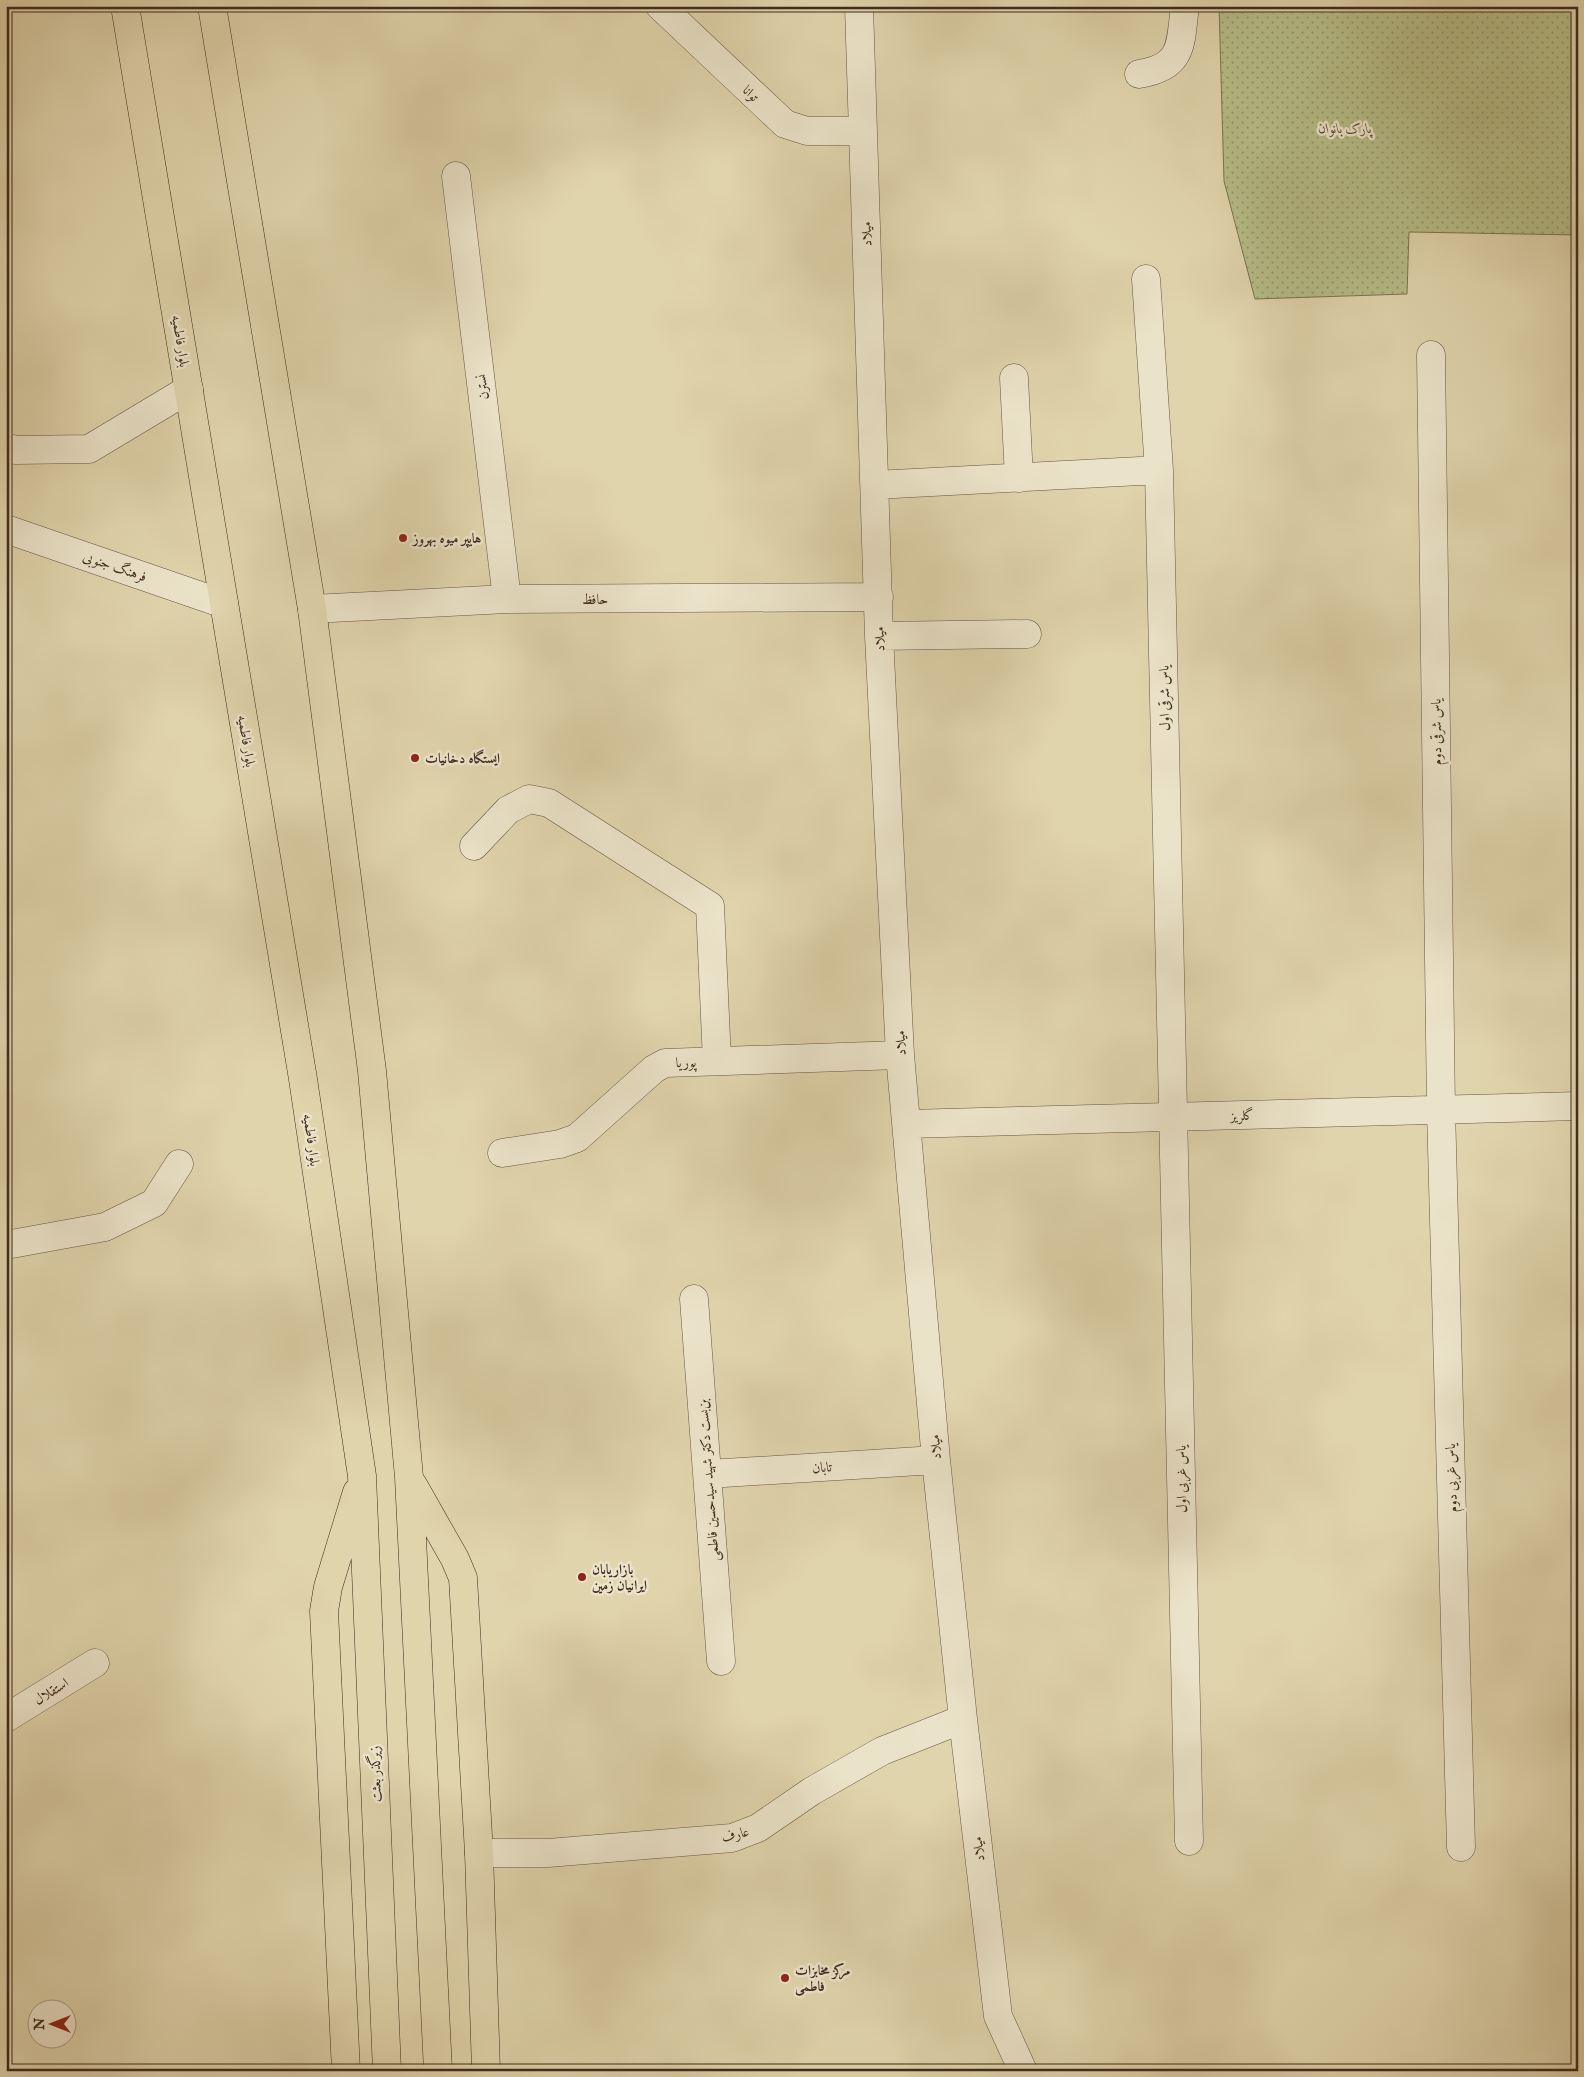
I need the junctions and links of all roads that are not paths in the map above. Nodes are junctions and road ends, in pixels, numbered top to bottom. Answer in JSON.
{"nodes":[{"id":1,"x":125,"y":6,"type":"edge"},
{"id":2,"x":212,"y":6,"type":"edge"},
{"id":3,"x":660,"y":6,"type":"edge"},
{"id":4,"x":859,"y":6,"type":"edge"},
{"id":5,"x":1185,"y":6,"type":"edge"},
{"id":6,"x":1139,"y":74,"type":"dead end"},
{"id":7,"x":863,"y":131,"type":"junction"},
{"id":8,"x":456,"y":176,"type":"dead end"},
{"id":9,"x":1146,"y":279,"type":"dead end"},
{"id":10,"x":1431,"y":355,"type":"dead end"},
{"id":11,"x":1014,"y":378,"type":"dead end"},
{"id":12,"x":189,"y":389,"type":"junction"},
{"id":13,"x":6,"y":447,"type":"edge"},
{"id":14,"x":1159,"y":470,"type":"junction"},
{"id":15,"x":1019,"y":478,"type":"junction"},
{"id":16,"x":875,"y":485,"type":"junction"},
{"id":17,"x":6,"y":529,"type":"edge"},
{"id":18,"x":878,"y":597,"type":"junction"},
{"id":19,"x":508,"y":599,"type":"junction"},
{"id":20,"x":224,"y":604,"type":"junction"},
{"id":21,"x":312,"y":609,"type":"junction"},
{"id":22,"x":1027,"y":634,"type":"dead end"},
{"id":23,"x":878,"y":636,"type":"junction"},
{"id":24,"x":474,"y":846,"type":"dead end"},
{"id":25,"x":900,"y":1055,"type":"junction"},
{"id":26,"x":718,"y":1062,"type":"junction"},
{"id":27,"x":1578,"y":1106,"type":"edge"},
{"id":28,"x":1441,"y":1110,"type":"junction"},
{"id":29,"x":1173,"y":1117,"type":"junction"},
{"id":30,"x":907,"y":1124,"type":"junction"},
{"id":31,"x":502,"y":1153,"type":"dead end"},
{"id":32,"x":179,"y":1164,"type":"dead end"},
{"id":33,"x":6,"y":1245,"type":"edge"},
{"id":34,"x":694,"y":1299,"type":"dead end"},
{"id":35,"x":936,"y":1460,"type":"junction"},
{"id":36,"x":708,"y":1474,"type":"junction"},
{"id":37,"x":362,"y":1476,"type":"junction"},
{"id":38,"x":409,"y":1477,"type":"junction"},
{"id":39,"x":721,"y":1661,"type":"dead end"},
{"id":40,"x":95,"y":1663,"type":"dead end"},
{"id":41,"x":6,"y":1718,"type":"edge"},
{"id":42,"x":963,"y":1719,"type":"junction"},
{"id":43,"x":1189,"y":1841,"type":"dead end"},
{"id":44,"x":1461,"y":1847,"type":"dead end"},
{"id":45,"x":479,"y":1853,"type":"junction"},
{"id":46,"x":346,"y":2071,"type":"edge"},
{"id":47,"x":387,"y":2071,"type":"edge"},
{"id":48,"x":438,"y":2071,"type":"edge"},
{"id":49,"x":486,"y":2071,"type":"edge"},
{"id":50,"x":1023,"y":2071,"type":"edge"}],
"edges":[{"from":1,"to":12,"type":"highway","name":"بلوار فاطمیه"},
{"from":2,"to":21,"type":"highway"},
{"from":3,"to":7,"type":"street","name":"توانا"},
{"from":4,"to":7,"type":"street","name":"میلاد"},
{"from":5,"to":6,"type":"street"},
{"from":7,"to":16,"type":"street","name":"میلاد"},
{"from":8,"to":19,"type":"street","name":"نسترن"},
{"from":9,"to":14,"type":"street","name":"یاس شرقی اول"},
{"from":10,"to":28,"type":"street","name":"یاس شرقی دوم"},
{"from":11,"to":15,"type":"street"},
{"from":12,"to":13,"type":"street"},
{"from":12,"to":20,"type":"highway","name":"بلوار فاطمیه"},
{"from":14,"to":15,"type":"street"},
{"from":14,"to":29,"type":"street","name":"یاس شرقی اول"},
{"from":15,"to":16,"type":"street"},
{"from":16,"to":18,"type":"street","name":"میلاد"},
{"from":17,"to":20,"type":"street","name":"فرهنگ جنوبی"},
{"from":18,"to":19,"type":"street","name":"حافظ"},
{"from":18,"to":23,"type":"street","name":"میلاد"},
{"from":19,"to":21,"type":"street","name":"حافظ"},
{"from":20,"to":37,"type":"highway","name":"بلوار فاطمیه"},
{"from":21,"to":38,"type":"highway"},
{"from":22,"to":23,"type":"street"},
{"from":23,"to":25,"type":"street","name":"میلاد"},
{"from":24,"to":26,"type":"street"},
{"from":25,"to":26,"type":"street","name":"پوریا"},
{"from":25,"to":30,"type":"street","name":"میلاد"},
{"from":26,"to":31,"type":"street","name":"پوریا"},
{"from":27,"to":28,"type":"street","name":"گلریز"},
{"from":28,"to":29,"type":"street","name":"گلریز"},
{"from":28,"to":44,"type":"street","name":"یاس غربی دوم"},
{"from":29,"to":30,"type":"street","name":"گلریز"},
{"from":29,"to":43,"type":"street","name":"یاس غربی اول"},
{"from":30,"to":35,"type":"street","name":"میلاد"},
{"from":32,"to":33,"type":"street"},
{"from":34,"to":36,"type":"street","name":"بن‌بست دکتر شهید سیدحسین فاطمی"},
{"from":35,"to":36,"type":"street","name":"تابان"},
{"from":35,"to":42,"type":"street","name":"میلاد"},
{"from":36,"to":39,"type":"street","name":"بن‌بست دکتر شهید سیدحسین فاطمی"},
{"from":37,"to":46,"type":"highway"},
{"from":37,"to":47,"type":"highway","name":"زیرگذر بعثت"},
{"from":38,"to":45,"type":"highway"},
{"from":38,"to":48,"type":"highway"},
{"from":40,"to":41,"type":"street","name":"استقلال"},
{"from":42,"to":45,"type":"street","name":"عارف"},
{"from":42,"to":50,"type":"street","name":"میلاد"},
{"from":45,"to":49,"type":"highway"}]}
